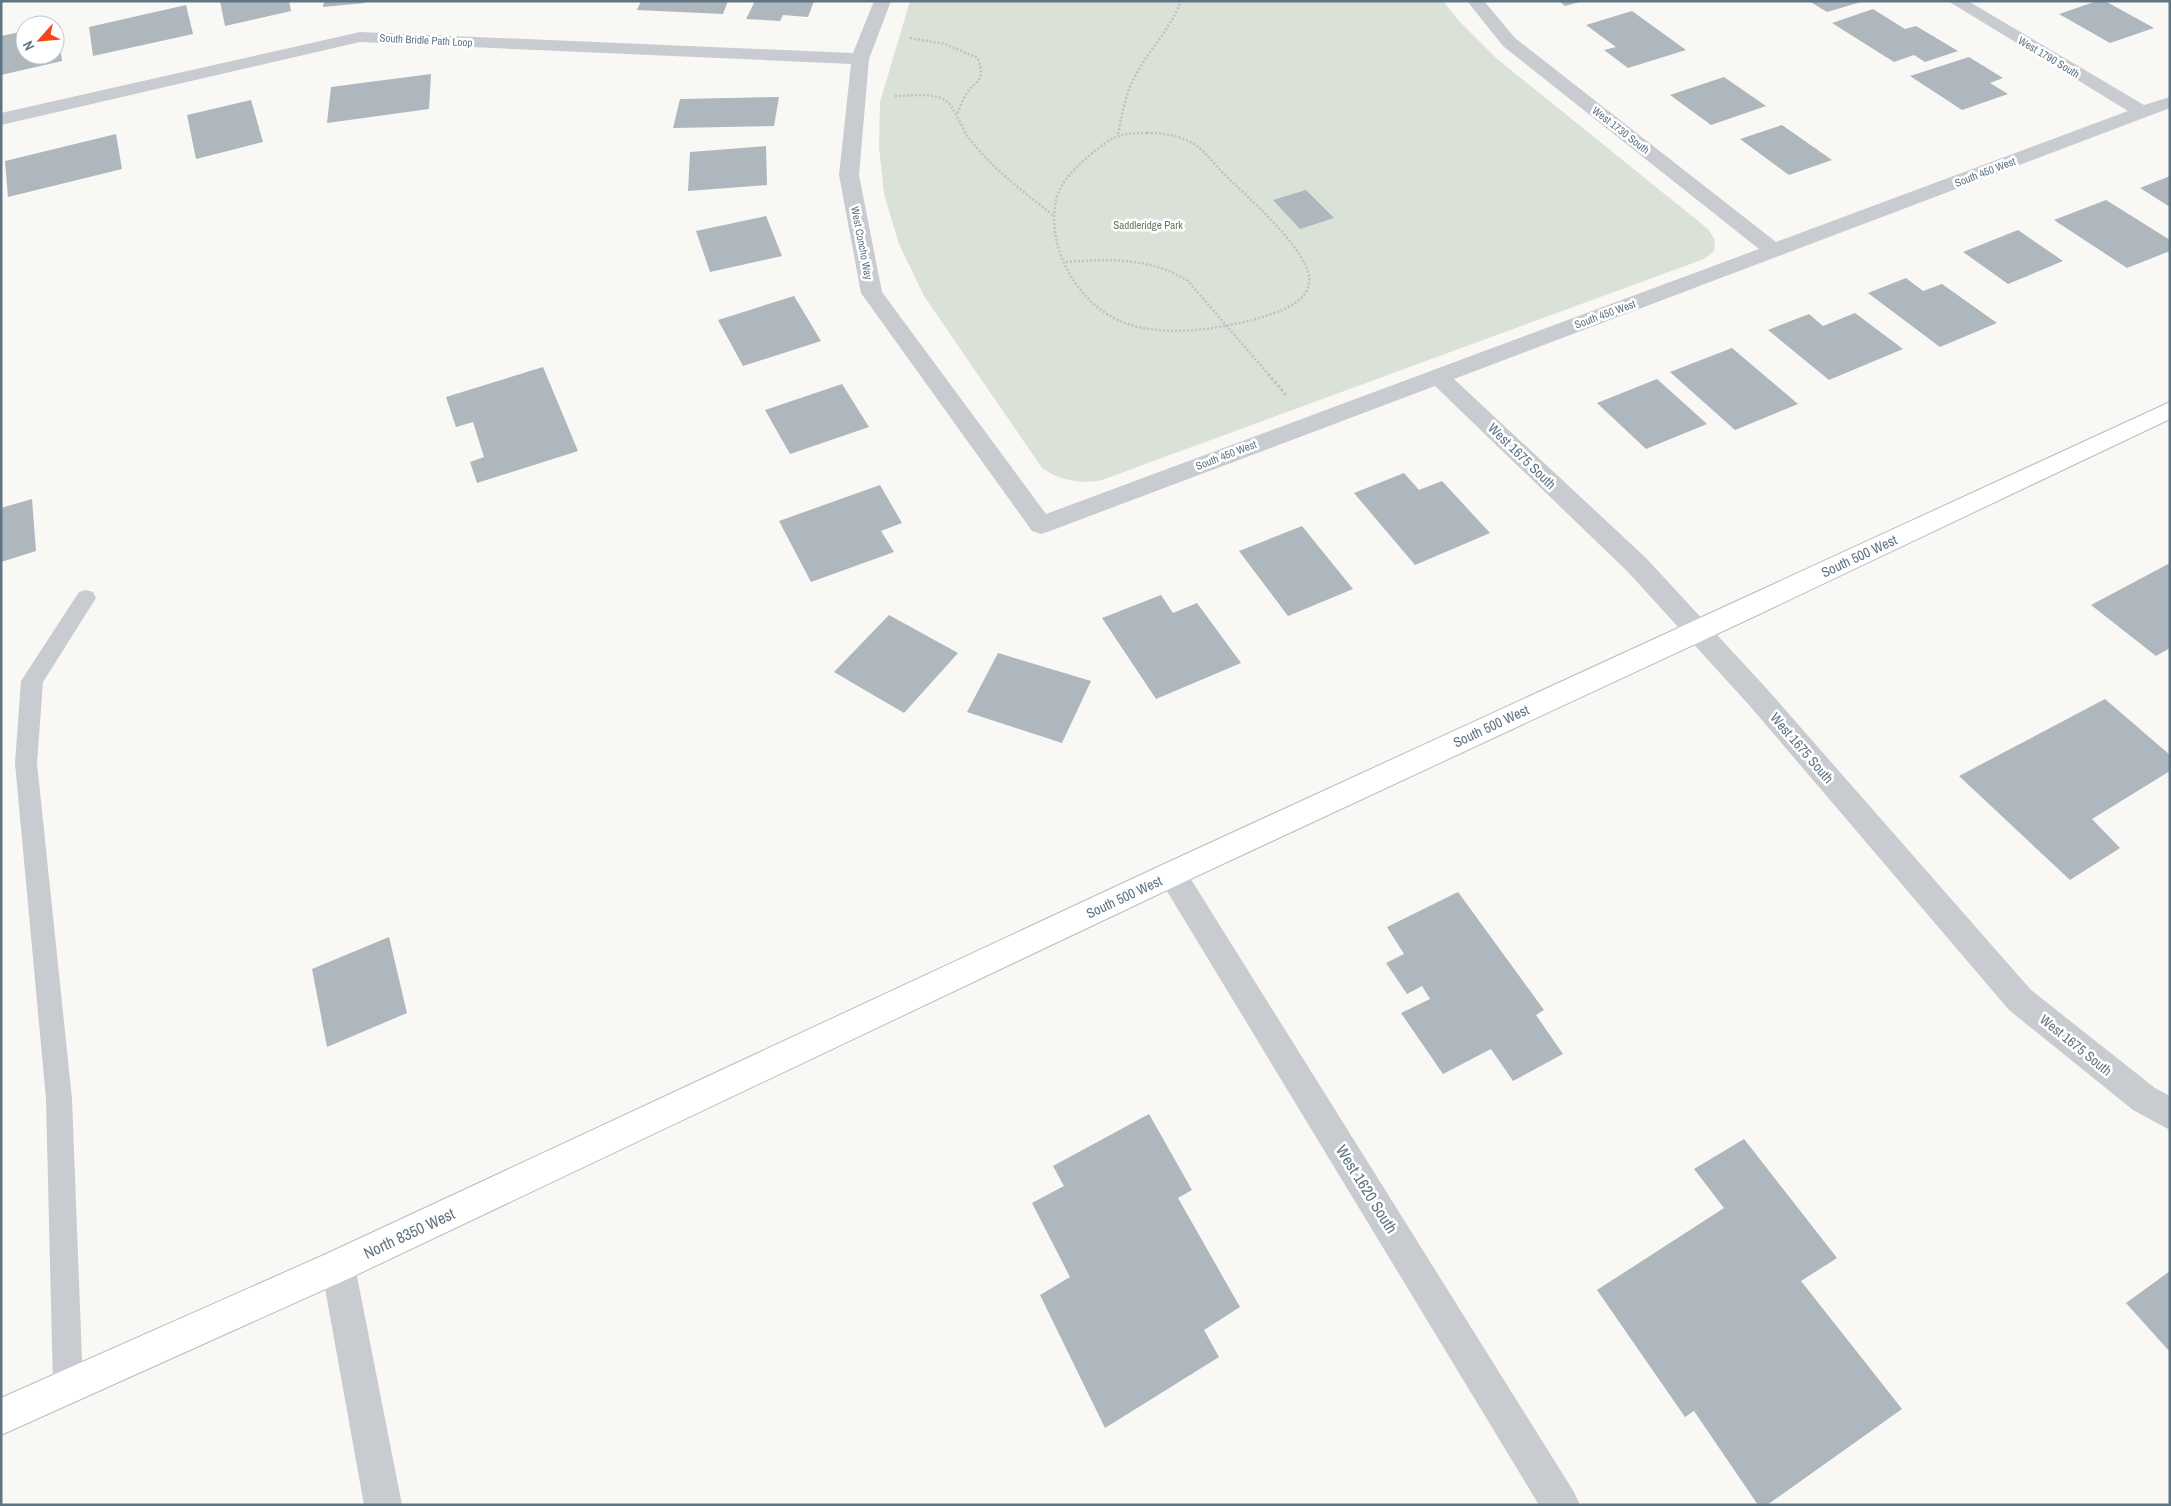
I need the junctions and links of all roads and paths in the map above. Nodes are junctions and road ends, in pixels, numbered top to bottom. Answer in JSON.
{"nodes":[{"id":1,"x":883,"y":1,"type":"edge"},
{"id":2,"x":1180,"y":1,"type":"edge"},
{"id":3,"x":1475,"y":1,"type":"edge"},
{"id":4,"x":1956,"y":1,"type":"edge"},
{"id":5,"x":910,"y":38,"type":"dead end"},
{"id":6,"x":860,"y":59,"type":"junction"},
{"id":7,"x":894,"y":96,"type":"dead end"},
{"id":8,"x":2170,"y":102,"type":"edge"},
{"id":9,"x":2142,"y":112,"type":"junction"},
{"id":10,"x":957,"y":114,"type":"junction"},
{"id":11,"x":1,"y":119,"type":"edge"},
{"id":12,"x":1118,"y":134,"type":"junction"},
{"id":13,"x":1054,"y":216,"type":"junction"},
{"id":14,"x":1775,"y":251,"type":"junction"},
{"id":15,"x":1066,"y":262,"type":"junction"},
{"id":16,"x":1227,"y":325,"type":"junction"},
{"id":17,"x":1437,"y":375,"type":"junction"},
{"id":18,"x":1288,"y":397,"type":"dead end"},
{"id":19,"x":2170,"y":410,"type":"edge"},
{"id":20,"x":1041,"y":525,"type":"joint"},
{"id":21,"x":86,"y":598,"type":"dead end"},
{"id":22,"x":1698,"y":631,"type":"junction"},
{"id":23,"x":1172,"y":874,"type":"junction"},
{"id":24,"x":814,"y":1044,"type":"joint"},
{"id":25,"x":2170,"y":1114,"type":"edge"},
{"id":26,"x":338,"y":1266,"type":"junction"},
{"id":27,"x":68,"y":1386,"type":"junction"},
{"id":28,"x":1,"y":1417,"type":"edge"},
{"id":29,"x":383,"y":1505,"type":"edge"},
{"id":30,"x":1561,"y":1505,"type":"edge"}],
"edges":[{"from":1,"to":6,"type":"street","name":"West Concho Way"},
{"from":2,"to":12,"type":"path"},
{"from":3,"to":14,"type":"street","name":"West 1730 South"},
{"from":4,"to":9,"type":"street","name":"West 1790 South"},
{"from":5,"to":10,"type":"path"},
{"from":6,"to":11,"type":"street","name":"South Bridle Path Loop"},
{"from":6,"to":20,"type":"street","name":"West Concho Way"},
{"from":7,"to":10,"type":"path"},
{"from":8,"to":9,"type":"street","name":"South 450 West"},
{"from":9,"to":14,"type":"street","name":"South 450 West"},
{"from":10,"to":13,"type":"path"},
{"from":12,"to":13,"type":"path"},
{"from":12,"to":16,"type":"path"},
{"from":13,"to":15,"type":"path"},
{"from":14,"to":17,"type":"street","name":"South 450 West"},
{"from":15,"to":16,"type":"path"},
{"from":15,"to":16,"type":"path"},
{"from":16,"to":18,"type":"path"},
{"from":17,"to":20,"type":"street","name":"South 450 West"},
{"from":17,"to":22,"type":"street","name":"West 1675 South"},
{"from":19,"to":22,"type":"street","name":"South 500 West"},
{"from":21,"to":27,"type":"lane"},
{"from":22,"to":23,"type":"street","name":"South 500 West"},
{"from":22,"to":25,"type":"street","name":"West 1675 South"},
{"from":23,"to":24,"type":"street","name":"South 500 West"},
{"from":23,"to":30,"type":"street","name":"West 1620 South"},
{"from":24,"to":26,"type":"street","name":"North 8350 West"},
{"from":26,"to":27,"type":"street","name":"North 8350 West"},
{"from":26,"to":29,"type":"street"},
{"from":27,"to":28,"type":"street","name":"North 8350 West"}]}
